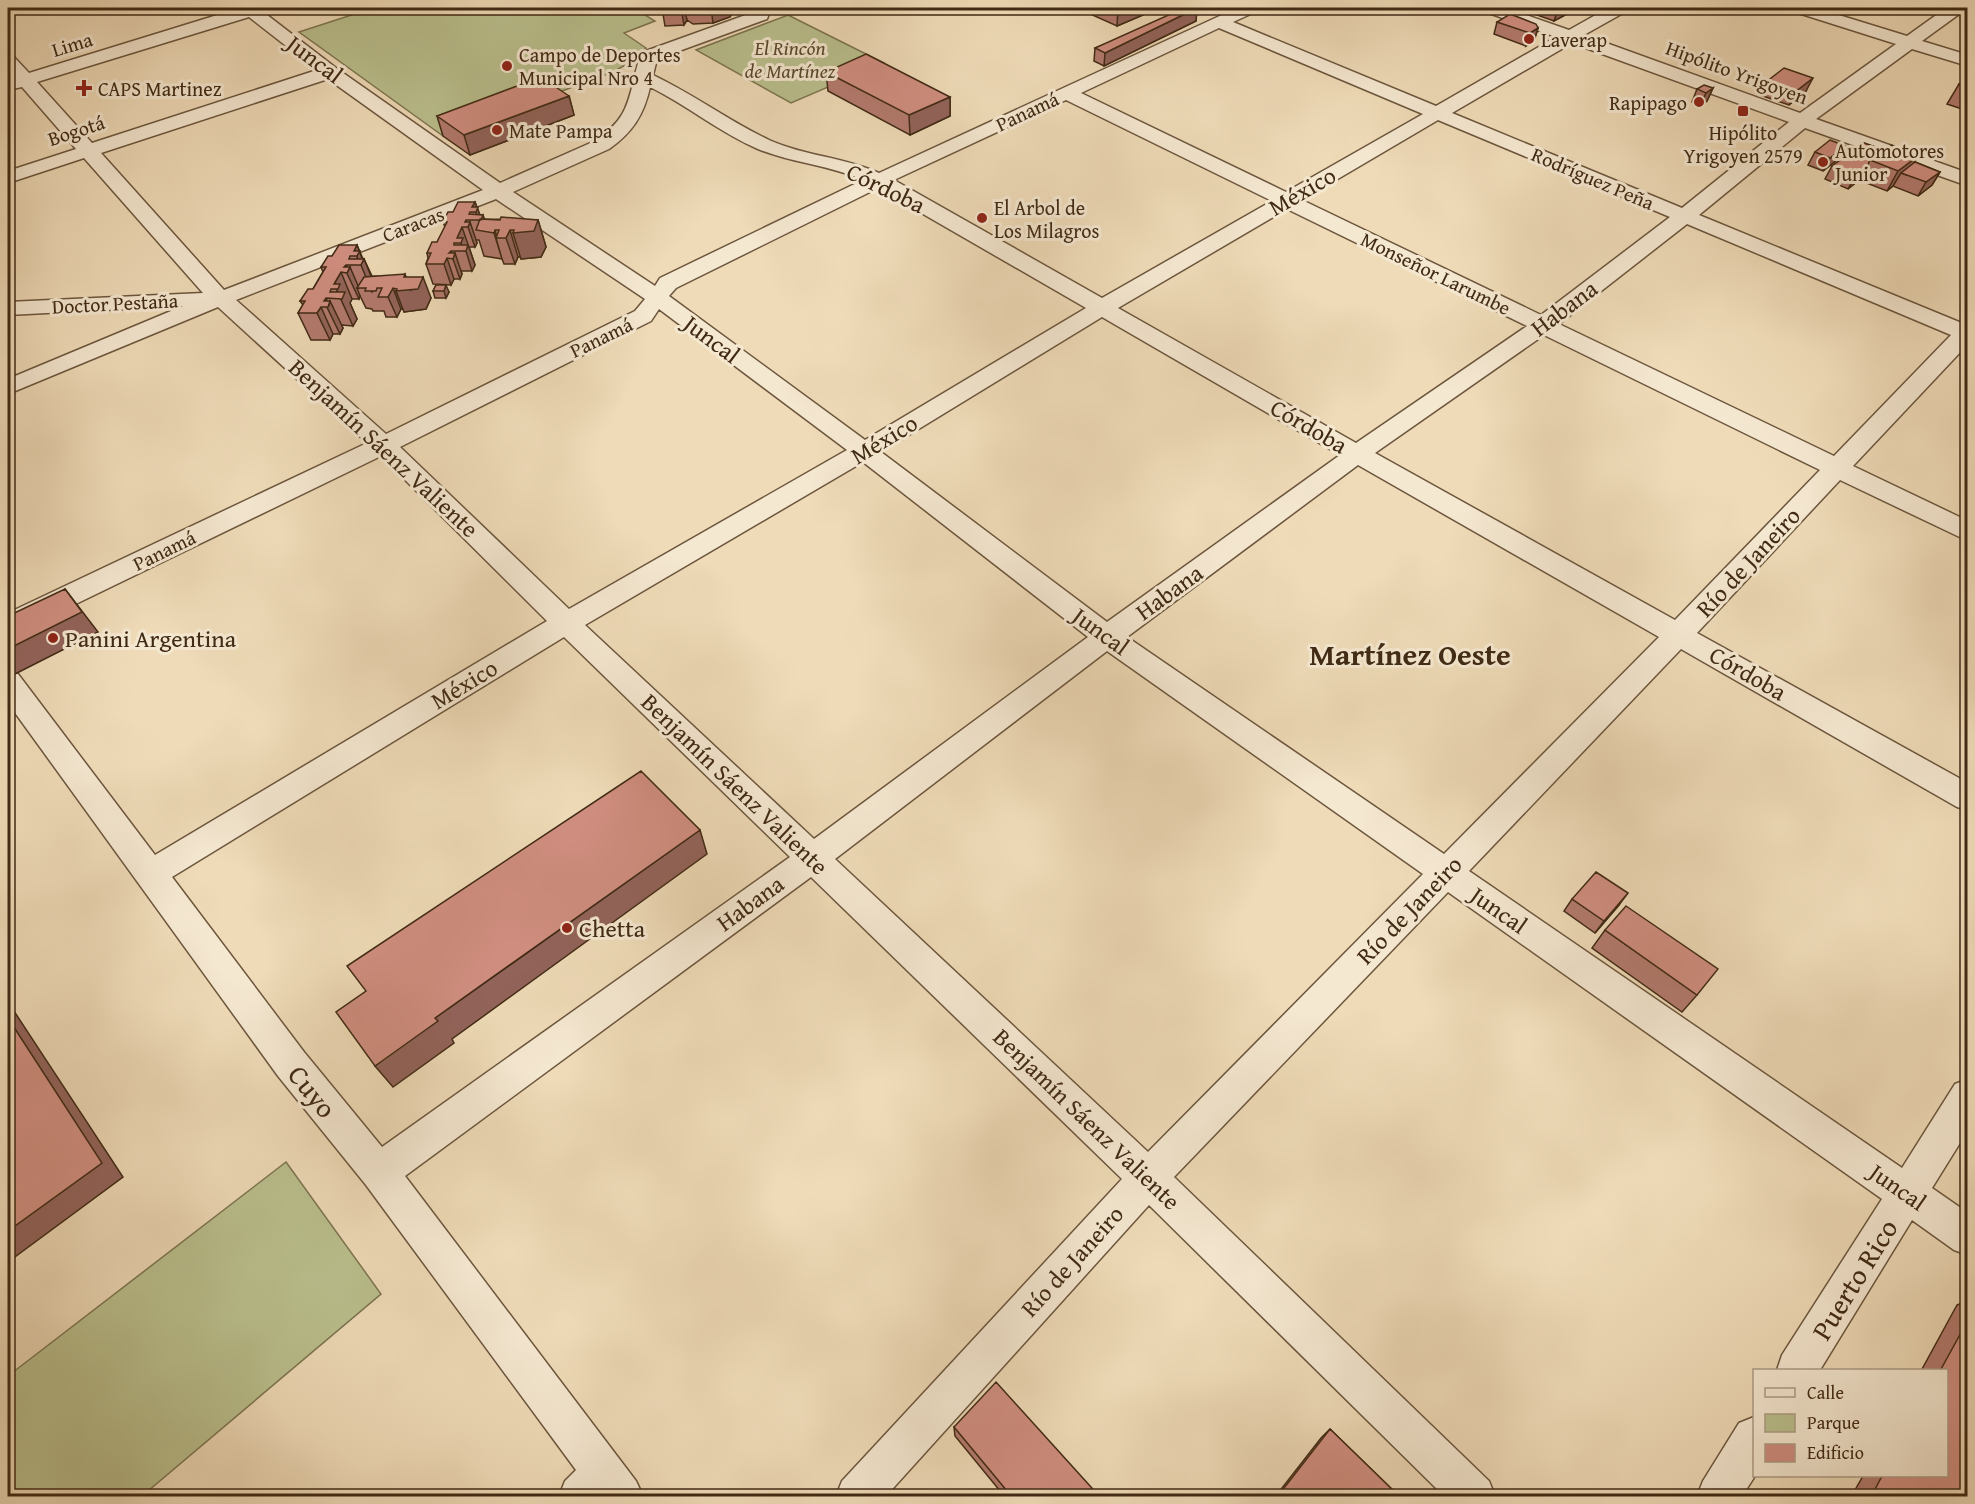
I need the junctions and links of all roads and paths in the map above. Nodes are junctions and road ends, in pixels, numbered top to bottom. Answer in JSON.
{"nodes":[{"id":1,"x":763,"y":8,"type":"edge"},
{"id":2,"x":1249,"y":8,"type":"edge"},
{"id":3,"x":1492,"y":8,"type":"edge"},
{"id":4,"x":1619,"y":8,"type":"edge"},
{"id":5,"x":1801,"y":8,"type":"edge"},
{"id":6,"x":1956,"y":8,"type":"edge"},
{"id":7,"x":250,"y":9,"type":"edge"},
{"id":8,"x":1218,"y":22,"type":"junction"},
{"id":9,"x":1571,"y":36,"type":"junction"},
{"id":10,"x":1909,"y":42,"type":"junction"},
{"id":11,"x":1968,"y":61,"type":"edge"},
{"id":12,"x":330,"y":72,"type":"junction"},
{"id":13,"x":14,"y":76,"type":"edge"},
{"id":14,"x":642,"y":77,"type":"junction"},
{"id":15,"x":1066,"y":93,"type":"junction"},
{"id":16,"x":1436,"y":112,"type":"junction"},
{"id":17,"x":1803,"y":120,"type":"junction"},
{"id":18,"x":88,"y":149,"type":"junction"},
{"id":19,"x":8,"y":177,"type":"edge"},
{"id":20,"x":879,"y":180,"type":"junction"},
{"id":21,"x":1968,"y":180,"type":"edge"},
{"id":22,"x":498,"y":191,"type":"junction"},
{"id":23,"x":1286,"y":200,"type":"junction"},
{"id":24,"x":1685,"y":216,"type":"junction"},
{"id":25,"x":222,"y":298,"type":"junction"},
{"id":26,"x":658,"y":298,"type":"junction"},
{"id":27,"x":8,"y":308,"type":"edge"},
{"id":28,"x":1103,"y":308,"type":"junction"},
{"id":29,"x":1543,"y":325,"type":"junction"},
{"id":30,"x":1967,"y":332,"type":"edge"},
{"id":31,"x":8,"y":387,"type":"edge"},
{"id":32,"x":384,"y":445,"type":"junction"},
{"id":33,"x":864,"y":451,"type":"junction"},
{"id":34,"x":1357,"y":454,"type":"junction"},
{"id":35,"x":1837,"y":468,"type":"junction"},
{"id":36,"x":1968,"y":532,"type":"edge"},
{"id":37,"x":566,"y":623,"type":"junction"},
{"id":38,"x":8,"y":625,"type":"edge"},
{"id":39,"x":1679,"y":634,"type":"junction"},
{"id":40,"x":1107,"y":637,"type":"junction"},
{"id":41,"x":8,"y":682,"type":"edge"},
{"id":42,"x":1968,"y":798,"type":"edge"},
{"id":43,"x":813,"y":858,"type":"junction"},
{"id":44,"x":1446,"y":873,"type":"junction"},
{"id":45,"x":150,"y":874,"type":"junction"},
{"id":46,"x":1968,"y":1096,"type":"edge"},
{"id":47,"x":379,"y":1172,"type":"junction"},
{"id":48,"x":1148,"y":1178,"type":"junction"},
{"id":49,"x":1908,"y":1194,"type":"junction"},
{"id":50,"x":1968,"y":1236,"type":"edge"},
{"id":51,"x":1798,"y":1369,"type":"edge"},
{"id":52,"x":1753,"y":1441,"type":"edge"},
{"id":53,"x":602,"y":1489,"type":"edge"},
{"id":54,"x":857,"y":1497,"type":"edge"},
{"id":55,"x":1474,"y":1497,"type":"edge"},
{"id":56,"x":1718,"y":1497,"type":"edge"}],
"edges":[{"from":1,"to":14,"type":"street","name":"Caracas"},
{"from":2,"to":8,"type":"street","name":"Panamá"},
{"from":3,"to":9,"type":"street","name":"Hipólito Yrigoyen"},
{"from":4,"to":9,"type":"street","name":"México"},
{"from":5,"to":10,"type":"street"},
{"from":6,"to":10,"type":"street","name":"Habana"},
{"from":7,"to":12,"type":"street","name":"Juncal"},
{"from":7,"to":13,"type":"street","name":"Lima"},
{"from":8,"to":15,"type":"street","name":"Panamá"},
{"from":8,"to":16,"type":"street","name":"Rodríguez Peña"},
{"from":9,"to":16,"type":"street","name":"México"},
{"from":9,"to":17,"type":"street","name":"Hipólito Yrigoyen"},
{"from":10,"to":11,"type":"street"},
{"from":10,"to":17,"type":"street","name":"Habana"},
{"from":12,"to":18,"type":"street","name":"Bogotá"},
{"from":12,"to":22,"type":"street","name":"Juncal"},
{"from":13,"to":18,"type":"street","name":"Benjamín Sáenz Valiente"},
{"from":14,"to":20,"type":"street","name":"Córdoba"},
{"from":14,"to":22,"type":"street","name":"Caracas"},
{"from":15,"to":20,"type":"street","name":"Panamá"},
{"from":15,"to":23,"type":"street","name":"Monseñor Larumbe"},
{"from":16,"to":23,"type":"street","name":"México"},
{"from":16,"to":24,"type":"street","name":"Rodríguez Peña"},
{"from":17,"to":21,"type":"street","name":"Hipólito Yrigoyen"},
{"from":17,"to":24,"type":"street","name":"Habana"},
{"from":18,"to":19,"type":"street","name":"Bogotá"},
{"from":18,"to":25,"type":"street","name":"Benjamín Sáenz Valiente"},
{"from":20,"to":26,"type":"street","name":"Panamá"},
{"from":20,"to":28,"type":"street","name":"Córdoba"},
{"from":22,"to":25,"type":"street","name":"Caracas"},
{"from":22,"to":26,"type":"street","name":"Juncal"},
{"from":23,"to":28,"type":"street","name":"México"},
{"from":23,"to":29,"type":"street","name":"Monseñor Larumbe"},
{"from":24,"to":29,"type":"street","name":"Habana"},
{"from":24,"to":30,"type":"street","name":"Rodríguez Peña"},
{"from":25,"to":27,"type":"street","name":"Doctor Pestaña"},
{"from":25,"to":31,"type":"street","name":"Caracas"},
{"from":25,"to":32,"type":"street","name":"Benjamín Sáenz Valiente"},
{"from":26,"to":32,"type":"street","name":"Panamá"},
{"from":26,"to":33,"type":"street","name":"Juncal"},
{"from":28,"to":33,"type":"street","name":"México"},
{"from":28,"to":34,"type":"street","name":"Córdoba"},
{"from":29,"to":34,"type":"street","name":"Habana"},
{"from":29,"to":35,"type":"street","name":"Monseñor Larumbe"},
{"from":30,"to":35,"type":"street","name":"Río de Janeiro"},
{"from":32,"to":37,"type":"street","name":"Benjamín Sáenz Valiente"},
{"from":32,"to":38,"type":"street","name":"Panamá"},
{"from":33,"to":37,"type":"street","name":"México"},
{"from":33,"to":40,"type":"street","name":"Juncal"},
{"from":34,"to":39,"type":"street","name":"Córdoba"},
{"from":34,"to":40,"type":"street","name":"Habana"},
{"from":35,"to":36,"type":"street","name":"Monseñor Larumbe"},
{"from":35,"to":39,"type":"street","name":"Río de Janeiro"},
{"from":37,"to":43,"type":"street","name":"Benjamín Sáenz Valiente"},
{"from":37,"to":45,"type":"street","name":"México"},
{"from":39,"to":42,"type":"street","name":"Córdoba"},
{"from":39,"to":44,"type":"street","name":"Río de Janeiro"},
{"from":40,"to":43,"type":"street","name":"Habana"},
{"from":40,"to":44,"type":"street","name":"Juncal"},
{"from":41,"to":45,"type":"street","name":"Cuyo"},
{"from":43,"to":47,"type":"street","name":"Habana"},
{"from":43,"to":48,"type":"street","name":"Benjamín Sáenz Valiente"},
{"from":44,"to":48,"type":"street","name":"Río de Janeiro"},
{"from":44,"to":49,"type":"street","name":"Juncal"},
{"from":45,"to":47,"type":"street","name":"Cuyo"},
{"from":46,"to":49,"type":"street","name":"Puerto Rico"},
{"from":47,"to":53,"type":"street","name":"Cuyo"},
{"from":48,"to":54,"type":"street","name":"Río de Janeiro"},
{"from":48,"to":55,"type":"street","name":"Benjamín Sáenz Valiente"},
{"from":49,"to":50,"type":"street","name":"Juncal"},
{"from":49,"to":51,"type":"street","name":"Puerto Rico"},
{"from":52,"to":56,"type":"street"}]}
